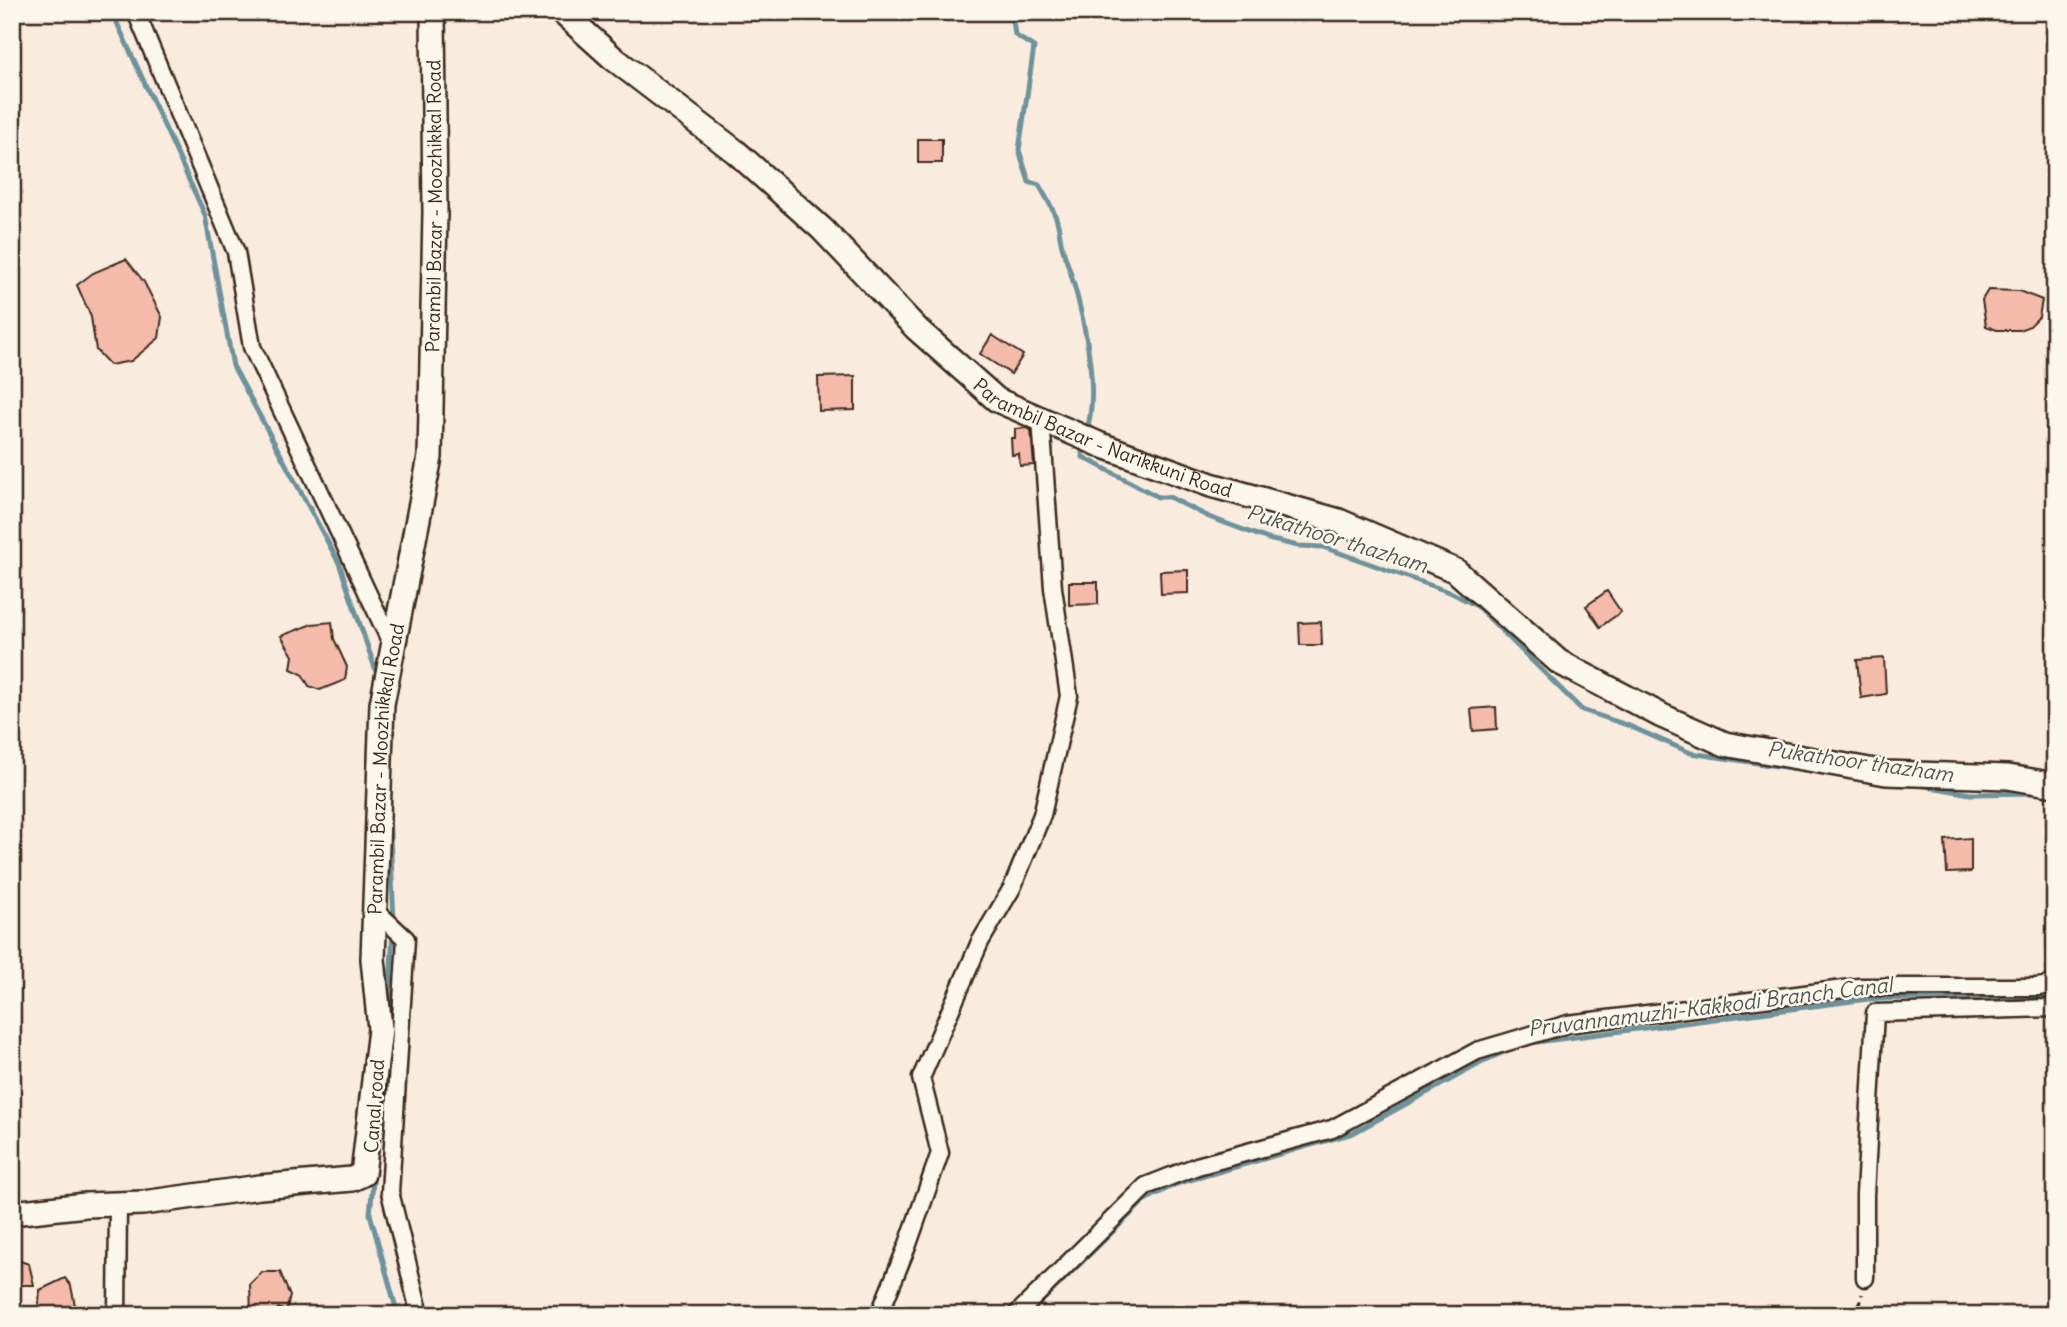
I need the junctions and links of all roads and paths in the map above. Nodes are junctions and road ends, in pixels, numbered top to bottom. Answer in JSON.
{"nodes":[{"id":1,"x":136,"y":12,"type":"edge"},
{"id":2,"x":433,"y":12,"type":"edge"},
{"id":3,"x":562,"y":12,"type":"edge"},
{"id":4,"x":1041,"y":419,"type":"junction"},
{"id":5,"x":393,"y":647,"type":"junction"},
{"id":6,"x":2055,"y":785,"type":"edge"},
{"id":7,"x":375,"y":910,"type":"junction"},
{"id":8,"x":2055,"y":984,"type":"edge"},
{"id":9,"x":2055,"y":1008,"type":"edge"},
{"id":10,"x":118,"y":1204,"type":"junction"},
{"id":11,"x":12,"y":1213,"type":"edge"},
{"id":12,"x":1865,"y":1278,"type":"joint"},
{"id":13,"x":117,"y":1315,"type":"edge"},
{"id":14,"x":420,"y":1315,"type":"edge"},
{"id":15,"x":878,"y":1315,"type":"edge"},
{"id":16,"x":1016,"y":1315,"type":"edge"},
{"id":17,"x":1858,"y":1315,"type":"edge"}],
"edges":[{"from":1,"to":5,"type":"street"},
{"from":2,"to":5,"type":"main road","name":"Parambil Bazar - Moozhikkal Road"},
{"from":3,"to":4,"type":"main road","name":"Parambil Bazar - Narikkuni Road"},
{"from":4,"to":6,"type":"main road","name":"Parambil Bazar - Narikkuni Road"},
{"from":4,"to":15,"type":"street"},
{"from":5,"to":7,"type":"main road","name":"Parambil Bazar - Moozhikkal Road"},
{"from":7,"to":10,"type":"main road","name":"Parambil Bazar - Moozhikkal Road"},
{"from":7,"to":14,"type":"street","name":"Canal road"},
{"from":8,"to":16,"type":"street"},
{"from":9,"to":12,"type":"street"},
{"from":10,"to":11,"type":"main road","name":"Parambil Bazar - Moozhikkal Road"},
{"from":10,"to":13,"type":"street"},
{"from":12,"to":17,"type":"path"}]}
